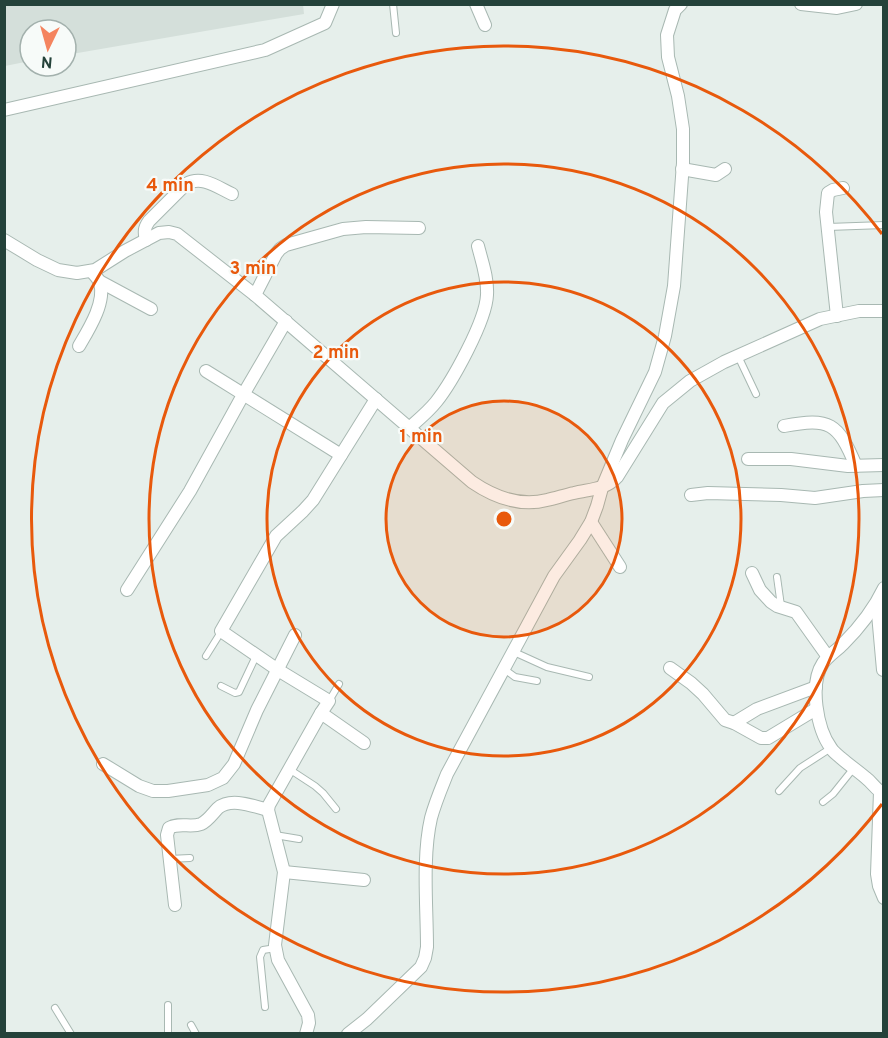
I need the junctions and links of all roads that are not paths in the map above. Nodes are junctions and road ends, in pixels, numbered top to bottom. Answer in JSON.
{"nodes":[{"id":1,"x":333,"y":4,"type":"edge"},
{"id":2,"x":393,"y":4,"type":"edge"},
{"id":3,"x":476,"y":4,"type":"edge"},
{"id":4,"x":681,"y":4,"type":"edge"},
{"id":5,"x":801,"y":4,"type":"edge"},
{"id":6,"x":856,"y":4,"type":"edge"},
{"id":7,"x":485,"y":25,"type":"dead end"},
{"id":8,"x":396,"y":33,"type":"dead end"},
{"id":9,"x":4,"y":110,"type":"edge"},
{"id":10,"x":682,"y":169,"type":"junction"},
{"id":11,"x":725,"y":169,"type":"dead end"},
{"id":12,"x":843,"y":188,"type":"dead end"},
{"id":13,"x":232,"y":194,"type":"dead end"},
{"id":14,"x":884,"y":225,"type":"edge"},
{"id":15,"x":827,"y":227,"type":"junction"},
{"id":16,"x":419,"y":228,"type":"dead end"},
{"id":17,"x":4,"y":240,"type":"edge"},
{"id":18,"x":146,"y":240,"type":"junction"},
{"id":19,"x":478,"y":246,"type":"dead end"},
{"id":20,"x":91,"y":271,"type":"junction"},
{"id":21,"x":99,"y":281,"type":"junction"},
{"id":22,"x":255,"y":295,"type":"junction"},
{"id":23,"x":152,"y":309,"type":"dead end"},
{"id":24,"x":884,"y":311,"type":"edge"},
{"id":25,"x":837,"y":316,"type":"junction"},
{"id":26,"x":286,"y":321,"type":"junction"},
{"id":27,"x":79,"y":346,"type":"dead end"},
{"id":28,"x":738,"y":356,"type":"junction"},
{"id":29,"x":206,"y":372,"type":"dead end"},
{"id":30,"x":756,"y":394,"type":"dead end"},
{"id":31,"x":243,"y":395,"type":"junction"},
{"id":32,"x":376,"y":399,"type":"junction"},
{"id":33,"x":784,"y":426,"type":"dead end"},
{"id":34,"x":409,"y":428,"type":"junction"},
{"id":35,"x":341,"y":455,"type":"junction"},
{"id":36,"x":748,"y":459,"type":"dead end"},
{"id":37,"x":884,"y":465,"type":"edge"},
{"id":38,"x":856,"y":466,"type":"junction"},
{"id":39,"x":602,"y":488,"type":"junction"},
{"id":40,"x":884,"y":490,"type":"edge"},
{"id":41,"x":691,"y":495,"type":"dead end"},
{"id":42,"x":591,"y":522,"type":"junction"},
{"id":43,"x":620,"y":567,"type":"dead end"},
{"id":44,"x":752,"y":573,"type":"dead end"},
{"id":45,"x":777,"y":577,"type":"dead end"},
{"id":46,"x":884,"y":588,"type":"edge"},
{"id":47,"x":127,"y":590,"type":"dead end"},
{"id":48,"x":877,"y":603,"type":"junction"},
{"id":49,"x":781,"y":607,"type":"junction"},
{"id":50,"x":221,"y":631,"type":"junction"},
{"id":51,"x":882,"y":633,"type":"edge"},
{"id":52,"x":295,"y":635,"type":"dead end"},
{"id":53,"x":513,"y":651,"type":"junction"},
{"id":54,"x":206,"y":656,"type":"dead end"},
{"id":55,"x":256,"y":656,"type":"junction"},
{"id":56,"x":828,"y":657,"type":"junction"},
{"id":57,"x":670,"y":668,"type":"dead end"},
{"id":58,"x":504,"y":669,"type":"junction"},
{"id":59,"x":278,"y":670,"type":"junction"},
{"id":60,"x":883,"y":670,"type":"edge"},
{"id":61,"x":590,"y":677,"type":"dead end"},
{"id":62,"x":537,"y":681,"type":"dead end"},
{"id":63,"x":339,"y":684,"type":"dead end"},
{"id":64,"x":221,"y":686,"type":"dead end"},
{"id":65,"x":816,"y":687,"type":"junction"},
{"id":66,"x":329,"y":700,"type":"junction"},
{"id":67,"x":816,"y":709,"type":"junction"},
{"id":68,"x":321,"y":713,"type":"junction"},
{"id":69,"x":734,"y":723,"type":"junction"},
{"id":70,"x":364,"y":743,"type":"dead end"},
{"id":71,"x":831,"y":748,"type":"junction"},
{"id":72,"x":103,"y":764,"type":"dead end"},
{"id":73,"x":288,"y":769,"type":"junction"},
{"id":74,"x":853,"y":769,"type":"junction"},
{"id":75,"x":779,"y":791,"type":"dead end"},
{"id":76,"x":882,"y":792,"type":"edge"},
{"id":77,"x":823,"y":802,"type":"dead end"},
{"id":78,"x":336,"y":809,"type":"dead end"},
{"id":79,"x":268,"y":810,"type":"junction"},
{"id":80,"x":274,"y":835,"type":"junction"},
{"id":81,"x":299,"y":839,"type":"dead end"},
{"id":82,"x":190,"y":858,"type":"dead end"},
{"id":83,"x":169,"y":859,"type":"junction"},
{"id":84,"x":284,"y":872,"type":"junction"},
{"id":85,"x":364,"y":880,"type":"dead end"},
{"id":86,"x":884,"y":898,"type":"edge"},
{"id":87,"x":175,"y":905,"type":"dead end"},
{"id":88,"x":276,"y":948,"type":"junction"},
{"id":89,"x":168,"y":1005,"type":"dead end"},
{"id":90,"x":265,"y":1007,"type":"dead end"},
{"id":91,"x":55,"y":1008,"type":"dead end"},
{"id":92,"x":191,"y":1025,"type":"dead end"},
{"id":93,"x":72,"y":1034,"type":"edge"},
{"id":94,"x":168,"y":1034,"type":"edge"},
{"id":95,"x":196,"y":1034,"type":"edge"},
{"id":96,"x":306,"y":1034,"type":"edge"},
{"id":97,"x":348,"y":1034,"type":"edge"}],
"edges":[{"from":1,"to":9,"type":"street"},
{"from":2,"to":8,"type":"lane"},
{"from":3,"to":7,"type":"street"},
{"from":4,"to":10,"type":"street"},
{"from":5,"to":6,"type":"street"},
{"from":10,"to":11,"type":"street"},
{"from":10,"to":39,"type":"street"},
{"from":12,"to":15,"type":"street"},
{"from":13,"to":18,"type":"street"},
{"from":14,"to":15,"type":"lane"},
{"from":15,"to":25,"type":"street"},
{"from":16,"to":22,"type":"street"},
{"from":17,"to":20,"type":"street"},
{"from":18,"to":20,"type":"street"},
{"from":18,"to":22,"type":"street"},
{"from":19,"to":34,"type":"street"},
{"from":20,"to":21,"type":"street"},
{"from":21,"to":23,"type":"street"},
{"from":21,"to":27,"type":"street"},
{"from":22,"to":26,"type":"street"},
{"from":24,"to":25,"type":"street"},
{"from":25,"to":28,"type":"street"},
{"from":26,"to":31,"type":"street"},
{"from":26,"to":32,"type":"street"},
{"from":28,"to":30,"type":"lane"},
{"from":28,"to":39,"type":"street"},
{"from":29,"to":31,"type":"street"},
{"from":31,"to":35,"type":"street"},
{"from":31,"to":47,"type":"street"},
{"from":32,"to":34,"type":"street"},
{"from":32,"to":35,"type":"street"},
{"from":33,"to":38,"type":"street"},
{"from":34,"to":39,"type":"street"},
{"from":35,"to":50,"type":"street"},
{"from":36,"to":38,"type":"street"},
{"from":37,"to":38,"type":"street"},
{"from":39,"to":42,"type":"street"},
{"from":40,"to":41,"type":"street"},
{"from":42,"to":43,"type":"street"},
{"from":42,"to":53,"type":"street"},
{"from":44,"to":49,"type":"street"},
{"from":45,"to":49,"type":"lane"},
{"from":46,"to":48,"type":"street"},
{"from":48,"to":51,"type":"street"},
{"from":48,"to":56,"type":"street"},
{"from":49,"to":56,"type":"street"},
{"from":50,"to":54,"type":"lane"},
{"from":50,"to":55,"type":"street"},
{"from":51,"to":60,"type":"street"},
{"from":52,"to":59,"type":"street"},
{"from":53,"to":58,"type":"street"},
{"from":53,"to":61,"type":"lane"},
{"from":55,"to":59,"type":"street"},
{"from":55,"to":64,"type":"lane"},
{"from":56,"to":65,"type":"street"},
{"from":57,"to":69,"type":"street"},
{"from":58,"to":62,"type":"lane"},
{"from":58,"to":97,"type":"street"},
{"from":59,"to":66,"type":"street"},
{"from":59,"to":72,"type":"street"},
{"from":63,"to":66,"type":"lane"},
{"from":65,"to":67,"type":"street"},
{"from":65,"to":69,"type":"street"},
{"from":66,"to":68,"type":"street"},
{"from":67,"to":69,"type":"street"},
{"from":67,"to":71,"type":"street"},
{"from":68,"to":70,"type":"street"},
{"from":68,"to":73,"type":"street"},
{"from":71,"to":74,"type":"street"},
{"from":71,"to":75,"type":"lane"},
{"from":73,"to":78,"type":"lane"},
{"from":73,"to":79,"type":"street"},
{"from":74,"to":76,"type":"street"},
{"from":74,"to":77,"type":"lane"},
{"from":76,"to":86,"type":"street"},
{"from":79,"to":80,"type":"street"},
{"from":79,"to":83,"type":"street"},
{"from":80,"to":81,"type":"lane"},
{"from":80,"to":84,"type":"street"},
{"from":82,"to":83,"type":"lane"},
{"from":83,"to":87,"type":"street"},
{"from":84,"to":85,"type":"street"},
{"from":84,"to":88,"type":"street"},
{"from":88,"to":90,"type":"lane"},
{"from":88,"to":96,"type":"street"},
{"from":89,"to":94,"type":"lane"},
{"from":91,"to":93,"type":"lane"},
{"from":92,"to":95,"type":"lane"}]}
